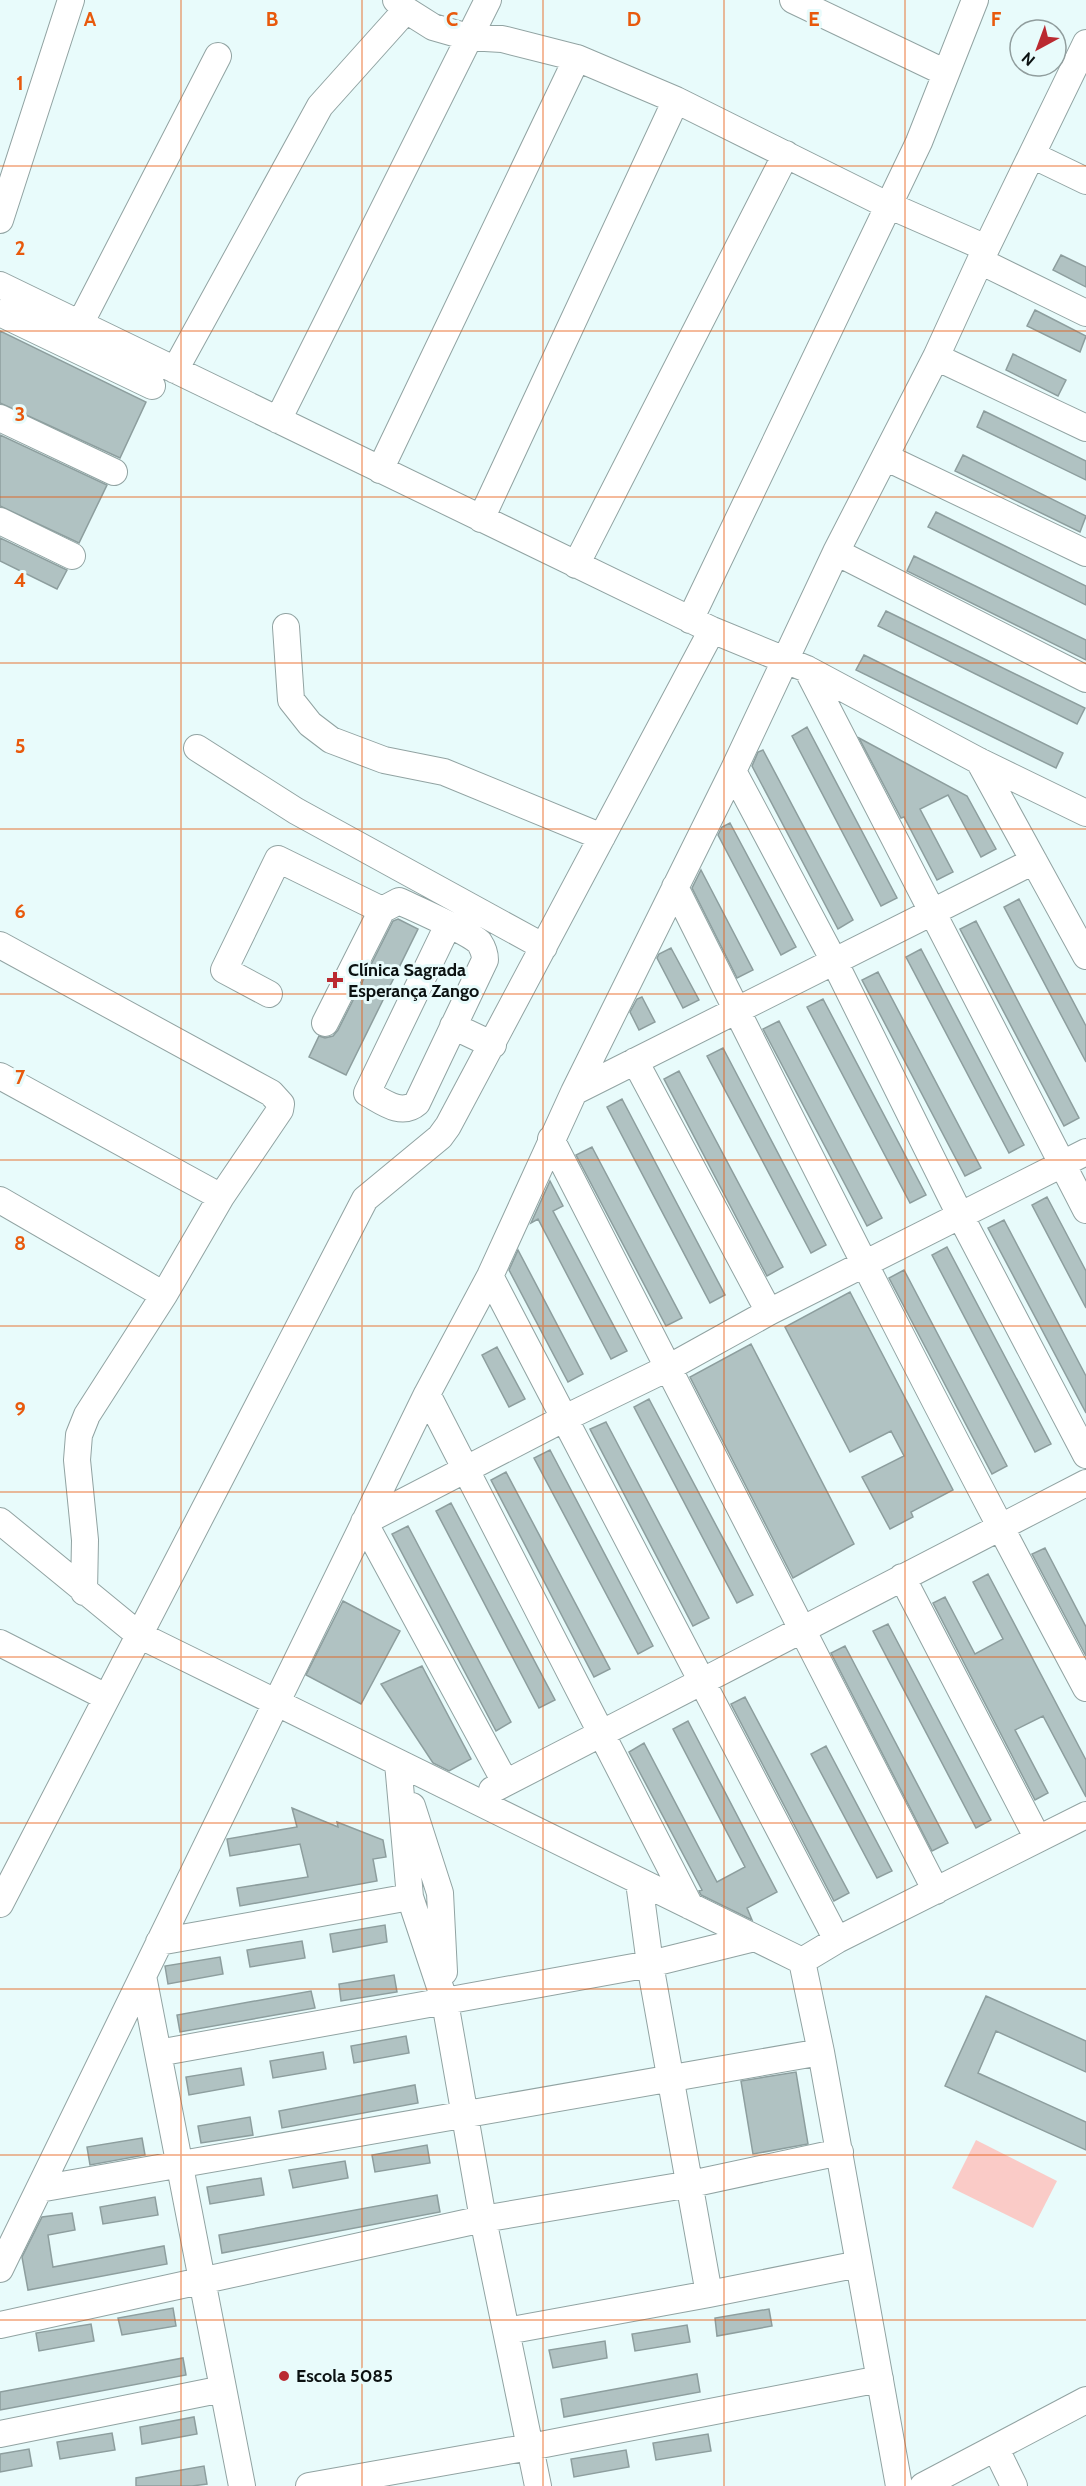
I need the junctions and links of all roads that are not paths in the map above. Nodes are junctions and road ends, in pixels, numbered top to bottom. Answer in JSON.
{"nodes":[{"id":1,"x":71,"y":0,"type":"edge"},
{"id":2,"x":488,"y":0,"type":"edge"},
{"id":3,"x":793,"y":0,"type":"edge"},
{"id":4,"x":975,"y":0,"type":"edge"},
{"id":5,"x":401,"y":5,"type":"edge"},
{"id":6,"x":468,"y":37,"type":"junction"},
{"id":7,"x":1084,"y":52,"type":"edge"},
{"id":8,"x":218,"y":56,"type":"dead end"},
{"id":9,"x":577,"y":58,"type":"junction"},
{"id":10,"x":946,"y":73,"type":"junction"},
{"id":11,"x":676,"y":100,"type":"junction"},
{"id":12,"x":786,"y":154,"type":"junction"},
{"id":13,"x":1032,"y":155,"type":"junction"},
{"id":14,"x":1086,"y":181,"type":"edge"},
{"id":15,"x":889,"y":206,"type":"junction"},
{"id":16,"x":0,"y":220,"type":"edge"},
{"id":17,"x":983,"y":255,"type":"junction"},
{"id":18,"x":0,"y":285,"type":"edge"},
{"id":19,"x":0,"y":313,"type":"edge"},
{"id":20,"x":1086,"y":313,"type":"edge"},
{"id":21,"x":80,"y":324,"type":"junction"},
{"id":22,"x":936,"y":357,"type":"junction"},
{"id":23,"x":175,"y":370,"type":"junction"},
{"id":24,"x":152,"y":386,"type":"dead end"},
{"id":25,"x":0,"y":418,"type":"edge"},
{"id":26,"x":278,"y":420,"type":"junction"},
{"id":27,"x":1086,"y":428,"type":"edge"},
{"id":28,"x":885,"y":457,"type":"junction"},
{"id":29,"x":380,"y":470,"type":"junction"},
{"id":30,"x":114,"y":472,"type":"dead end"},
{"id":31,"x":481,"y":519,"type":"junction"},
{"id":32,"x":0,"y":521,"type":"edge"},
{"id":33,"x":836,"y":552,"type":"junction"},
{"id":34,"x":1086,"y":554,"type":"edge"},
{"id":35,"x":72,"y":556,"type":"dead end"},
{"id":36,"x":576,"y":565,"type":"junction"},
{"id":37,"x":701,"y":625,"type":"junction"},
{"id":38,"x":286,"y":627,"type":"dead end"},
{"id":39,"x":796,"y":666,"type":"junction"},
{"id":40,"x":1086,"y":679,"type":"edge"},
{"id":41,"x":197,"y":748,"type":"dead end"},
{"id":42,"x":979,"y":761,"type":"junction"},
{"id":43,"x":733,"y":771,"type":"junction"},
{"id":44,"x":1084,"y":806,"type":"edge"},
{"id":45,"x":602,"y":837,"type":"junction"},
{"id":46,"x":1034,"y":861,"type":"junction"},
{"id":47,"x":675,"y":887,"type":"junction"},
{"id":48,"x":382,"y":910,"type":"junction"},
{"id":49,"x":932,"y":912,"type":"junction"},
{"id":50,"x":448,"y":925,"type":"junction"},
{"id":51,"x":0,"y":945,"type":"edge"},
{"id":52,"x":544,"y":947,"type":"junction"},
{"id":53,"x":1086,"y":956,"type":"edge"},
{"id":54,"x":834,"y":961,"type":"junction"},
{"id":55,"x":269,"y":994,"type":"dead end"},
{"id":56,"x":736,"y":1010,"type":"junction"},
{"id":57,"x":325,"y":1023,"type":"dead end"},
{"id":58,"x":453,"y":1026,"type":"junction"},
{"id":59,"x":493,"y":1045,"type":"junction"},
{"id":60,"x":635,"y":1062,"type":"junction"},
{"id":61,"x":0,"y":1076,"type":"edge"},
{"id":62,"x":574,"y":1092,"type":"junction"},
{"id":63,"x":551,"y":1139,"type":"junction"},
{"id":64,"x":1086,"y":1152,"type":"edge"},
{"id":65,"x":1062,"y":1165,"type":"junction"},
{"id":66,"x":221,"y":1197,"type":"junction"},
{"id":67,"x":0,"y":1200,"type":"edge"},
{"id":68,"x":1086,"y":1210,"type":"edge"},
{"id":69,"x":961,"y":1217,"type":"junction"},
{"id":70,"x":864,"y":1264,"type":"junction"},
{"id":71,"x":490,"y":1276,"type":"junction"},
{"id":72,"x":164,"y":1296,"type":"junction"},
{"id":73,"x":769,"y":1312,"type":"junction"},
{"id":74,"x":668,"y":1368,"type":"junction"},
{"id":75,"x":427,"y":1394,"type":"junction"},
{"id":76,"x":565,"y":1418,"type":"junction"},
{"id":77,"x":1086,"y":1455,"type":"edge"},
{"id":78,"x":466,"y":1470,"type":"junction"},
{"id":79,"x":1086,"y":1483,"type":"edge"},
{"id":80,"x":0,"y":1521,"type":"edge"},
{"id":81,"x":364,"y":1522,"type":"junction"},
{"id":82,"x":999,"y":1527,"type":"junction"},
{"id":83,"x":902,"y":1577,"type":"junction"},
{"id":84,"x":84,"y":1592,"type":"junction"},
{"id":85,"x":802,"y":1629,"type":"junction"},
{"id":86,"x":139,"y":1635,"type":"junction"},
{"id":87,"x":0,"y":1643,"type":"edge"},
{"id":88,"x":702,"y":1680,"type":"junction"},
{"id":89,"x":1086,"y":1688,"type":"edge"},
{"id":90,"x":106,"y":1697,"type":"junction"},
{"id":91,"x":276,"y":1703,"type":"junction"},
{"id":92,"x":602,"y":1732,"type":"junction"},
{"id":93,"x":398,"y":1763,"type":"junction"},
{"id":94,"x":505,"y":1782,"type":"junction"},
{"id":95,"x":476,"y":1801,"type":"junction"},
{"id":96,"x":1086,"y":1815,"type":"edge"},
{"id":97,"x":1038,"y":1839,"type":"junction"},
{"id":98,"x":639,"y":1882,"type":"junction"},
{"id":99,"x":936,"y":1890,"type":"junction"},
{"id":100,"x":410,"y":1897,"type":"junction"},
{"id":101,"x":0,"y":1904,"type":"edge"},
{"id":102,"x":690,"y":1906,"type":"junction"},
{"id":103,"x":755,"y":1938,"type":"junction"},
{"id":104,"x":837,"y":1940,"type":"junction"},
{"id":105,"x":159,"y":1942,"type":"junction"},
{"id":106,"x":802,"y":1961,"type":"junction"},
{"id":107,"x":650,"y":1964,"type":"junction"},
{"id":108,"x":143,"y":1976,"type":"junction"},
{"id":109,"x":445,"y":2002,"type":"junction"},
{"id":110,"x":821,"y":2052,"type":"junction"},
{"id":111,"x":158,"y":2053,"type":"junction"},
{"id":112,"x":671,"y":2080,"type":"junction"},
{"id":113,"x":466,"y":2115,"type":"junction"},
{"id":114,"x":840,"y":2152,"type":"junction"},
{"id":115,"x":180,"y":2165,"type":"junction"},
{"id":116,"x":690,"y":2184,"type":"junction"},
{"id":117,"x":39,"y":2189,"type":"junction"},
{"id":118,"x":483,"y":2219,"type":"junction"},
{"id":119,"x":860,"y":2264,"type":"junction"},
{"id":120,"x":0,"y":2269,"type":"edge"},
{"id":121,"x":202,"y":2281,"type":"junction"},
{"id":122,"x":710,"y":2294,"type":"junction"},
{"id":123,"x":0,"y":2325,"type":"edge"},
{"id":124,"x":507,"y":2331,"type":"junction"},
{"id":125,"x":880,"y":2379,"type":"junction"},
{"id":126,"x":223,"y":2389,"type":"junction"},
{"id":127,"x":1086,"y":2400,"type":"edge"},
{"id":128,"x":0,"y":2434,"type":"edge"},
{"id":129,"x":530,"y":2446,"type":"junction"},
{"id":130,"x":996,"y":2450,"type":"junction"},
{"id":131,"x":242,"y":2486,"type":"edge"},
{"id":132,"x":309,"y":2486,"type":"edge"},
{"id":133,"x":538,"y":2486,"type":"edge"},
{"id":134,"x":899,"y":2486,"type":"edge"},
{"id":135,"x":923,"y":2486,"type":"edge"},
{"id":136,"x":1014,"y":2486,"type":"edge"}],
"edges":[{"from":1,"to":16,"type":"street"},
{"from":2,"to":6,"type":"street"},
{"from":3,"to":10,"type":"street"},
{"from":4,"to":10,"type":"street"},
{"from":5,"to":6,"type":"street"},
{"from":5,"to":23,"type":"street"},
{"from":6,"to":9,"type":"street"},
{"from":6,"to":26,"type":"street"},
{"from":7,"to":13,"type":"street"},
{"from":8,"to":21,"type":"street"},
{"from":9,"to":11,"type":"street"},
{"from":9,"to":29,"type":"street"},
{"from":10,"to":15,"type":"street"},
{"from":11,"to":12,"type":"street"},
{"from":11,"to":31,"type":"street"},
{"from":12,"to":15,"type":"street"},
{"from":12,"to":36,"type":"street"},
{"from":13,"to":14,"type":"street"},
{"from":13,"to":17,"type":"street"},
{"from":15,"to":17,"type":"street"},
{"from":15,"to":37,"type":"street"},
{"from":17,"to":20,"type":"street"},
{"from":17,"to":22,"type":"street"},
{"from":18,"to":21,"type":"street"},
{"from":19,"to":24,"type":"street"},
{"from":21,"to":23,"type":"street"},
{"from":22,"to":27,"type":"street"},
{"from":22,"to":28,"type":"street"},
{"from":23,"to":26,"type":"street"},
{"from":25,"to":30,"type":"street"},
{"from":26,"to":29,"type":"street"},
{"from":28,"to":33,"type":"street"},
{"from":28,"to":34,"type":"street"},
{"from":29,"to":31,"type":"street"},
{"from":31,"to":36,"type":"street"},
{"from":32,"to":35,"type":"street"},
{"from":33,"to":39,"type":"street"},
{"from":33,"to":40,"type":"street"},
{"from":36,"to":37,"type":"street"},
{"from":37,"to":39,"type":"street"},
{"from":37,"to":45,"type":"street"},
{"from":38,"to":45,"type":"street"},
{"from":39,"to":42,"type":"street"},
{"from":39,"to":43,"type":"street"},
{"from":39,"to":49,"type":"street"},
{"from":41,"to":52,"type":"street"},
{"from":42,"to":44,"type":"street"},
{"from":42,"to":46,"type":"street"},
{"from":43,"to":47,"type":"street"},
{"from":43,"to":54,"type":"street"},
{"from":45,"to":52,"type":"street"},
{"from":46,"to":49,"type":"street"},
{"from":46,"to":53,"type":"street"},
{"from":47,"to":56,"type":"street"},
{"from":47,"to":62,"type":"street"},
{"from":48,"to":50,"type":"street"},
{"from":48,"to":55,"type":"street"},
{"from":48,"to":57,"type":"street"},
{"from":49,"to":54,"type":"street"},
{"from":49,"to":65,"type":"street"},
{"from":50,"to":58,"type":"street"},
{"from":50,"to":58,"type":"street"},
{"from":51,"to":66,"type":"street"},
{"from":52,"to":59,"type":"street"},
{"from":54,"to":56,"type":"street"},
{"from":54,"to":69,"type":"street"},
{"from":56,"to":60,"type":"street"},
{"from":56,"to":70,"type":"street"},
{"from":58,"to":59,"type":"street"},
{"from":59,"to":86,"type":"street"},
{"from":60,"to":62,"type":"street"},
{"from":60,"to":73,"type":"street"},
{"from":61,"to":66,"type":"street"},
{"from":62,"to":63,"type":"street"},
{"from":63,"to":71,"type":"street"},
{"from":63,"to":74,"type":"street"},
{"from":64,"to":65,"type":"street"},
{"from":65,"to":68,"type":"street"},
{"from":65,"to":69,"type":"street"},
{"from":66,"to":72,"type":"street"},
{"from":67,"to":72,"type":"street"},
{"from":69,"to":70,"type":"street"},
{"from":69,"to":77,"type":"street"},
{"from":70,"to":73,"type":"street"},
{"from":70,"to":82,"type":"street"},
{"from":71,"to":75,"type":"street"},
{"from":71,"to":76,"type":"street"},
{"from":72,"to":84,"type":"street"},
{"from":73,"to":74,"type":"street"},
{"from":74,"to":76,"type":"street"},
{"from":74,"to":85,"type":"street"},
{"from":75,"to":78,"type":"street"},
{"from":75,"to":81,"type":"street"},
{"from":76,"to":78,"type":"street"},
{"from":76,"to":88,"type":"street"},
{"from":78,"to":81,"type":"street"},
{"from":78,"to":92,"type":"street"},
{"from":79,"to":82,"type":"street"},
{"from":80,"to":84,"type":"street"},
{"from":81,"to":91,"type":"street"},
{"from":81,"to":94,"type":"street"},
{"from":82,"to":83,"type":"street"},
{"from":82,"to":89,"type":"street"},
{"from":83,"to":85,"type":"street"},
{"from":83,"to":97,"type":"street"},
{"from":84,"to":86,"type":"street"},
{"from":85,"to":88,"type":"street"},
{"from":85,"to":99,"type":"street"},
{"from":86,"to":90,"type":"street"},
{"from":86,"to":91,"type":"street"},
{"from":87,"to":90,"type":"street"},
{"from":88,"to":92,"type":"street"},
{"from":88,"to":104,"type":"street"},
{"from":90,"to":101,"type":"street"},
{"from":91,"to":93,"type":"street"},
{"from":91,"to":105,"type":"street"},
{"from":92,"to":94,"type":"street"},
{"from":92,"to":102,"type":"street"},
{"from":93,"to":95,"type":"street"},
{"from":93,"to":100,"type":"street"},
{"from":93,"to":109,"type":"street"},
{"from":94,"to":95,"type":"street"},
{"from":95,"to":98,"type":"street"},
{"from":96,"to":97,"type":"street"},
{"from":97,"to":99,"type":"street"},
{"from":98,"to":102,"type":"street"},
{"from":98,"to":107,"type":"street"},
{"from":99,"to":104,"type":"street"},
{"from":100,"to":105,"type":"street"},
{"from":100,"to":109,"type":"street"},
{"from":102,"to":103,"type":"street"},
{"from":103,"to":106,"type":"street"},
{"from":103,"to":107,"type":"street"},
{"from":104,"to":106,"type":"street"},
{"from":105,"to":108,"type":"street"},
{"from":106,"to":110,"type":"street"},
{"from":107,"to":109,"type":"street"},
{"from":107,"to":112,"type":"street"},
{"from":108,"to":111,"type":"street"},
{"from":108,"to":117,"type":"street"},
{"from":109,"to":111,"type":"street"},
{"from":109,"to":113,"type":"street"},
{"from":110,"to":112,"type":"street"},
{"from":110,"to":114,"type":"street"},
{"from":111,"to":115,"type":"street"},
{"from":112,"to":113,"type":"street"},
{"from":112,"to":116,"type":"street"},
{"from":113,"to":115,"type":"street"},
{"from":113,"to":118,"type":"street"},
{"from":114,"to":116,"type":"street"},
{"from":114,"to":119,"type":"street"},
{"from":115,"to":117,"type":"street"},
{"from":115,"to":121,"type":"street"},
{"from":116,"to":118,"type":"street"},
{"from":116,"to":122,"type":"street"},
{"from":117,"to":120,"type":"street"},
{"from":118,"to":121,"type":"street"},
{"from":118,"to":124,"type":"street"},
{"from":119,"to":122,"type":"street"},
{"from":119,"to":125,"type":"street"},
{"from":121,"to":123,"type":"street"},
{"from":121,"to":126,"type":"street"},
{"from":122,"to":124,"type":"street"},
{"from":124,"to":129,"type":"street"},
{"from":125,"to":129,"type":"street"},
{"from":125,"to":134,"type":"street"},
{"from":126,"to":128,"type":"street"},
{"from":126,"to":131,"type":"street"},
{"from":127,"to":130,"type":"street"},
{"from":129,"to":132,"type":"street"},
{"from":129,"to":133,"type":"street"},
{"from":130,"to":135,"type":"street"},
{"from":130,"to":136,"type":"street"}]}
